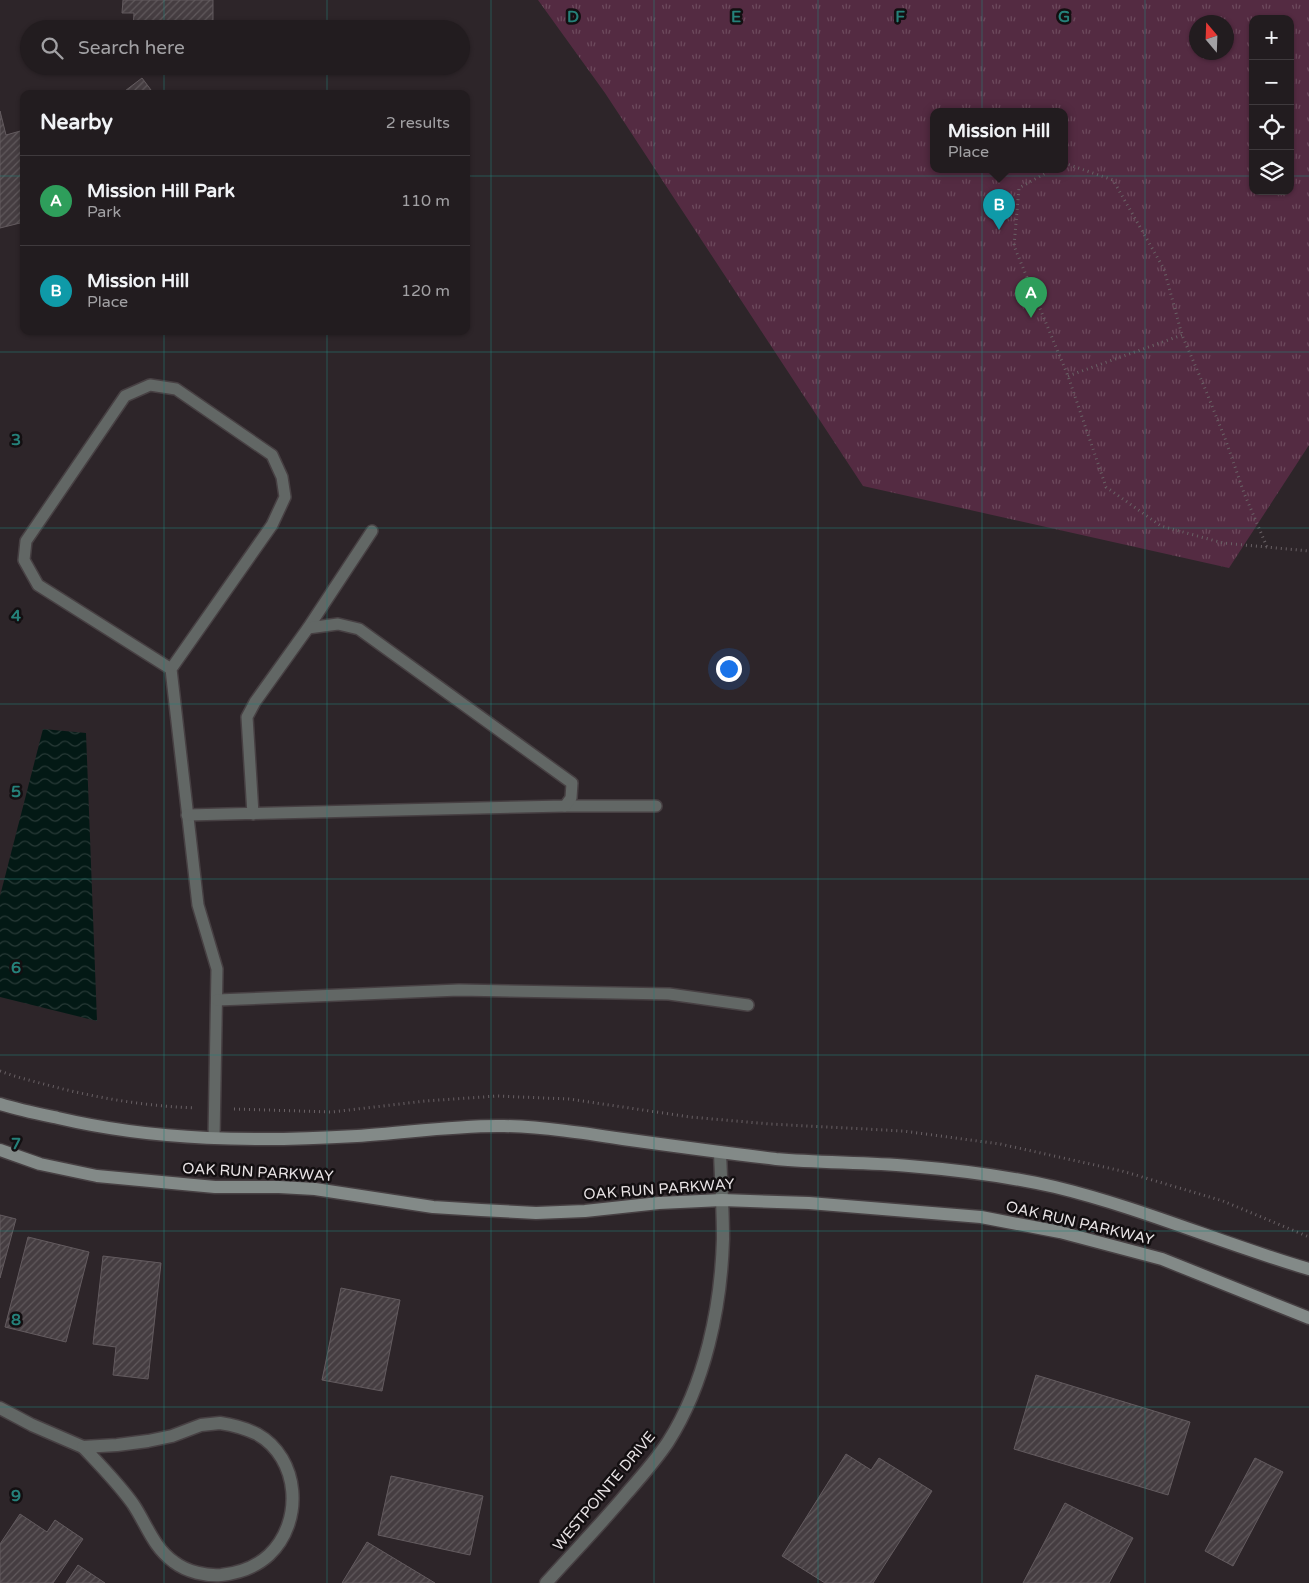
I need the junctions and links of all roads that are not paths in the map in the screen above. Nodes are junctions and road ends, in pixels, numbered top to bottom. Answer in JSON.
{"nodes":[{"id":1,"x":372,"y":531,"type":"dead end"},
{"id":2,"x":308,"y":628,"type":"junction"},
{"id":3,"x":171,"y":669,"type":"junction"},
{"id":4,"x":565,"y":806,"type":"junction"},
{"id":5,"x":656,"y":806,"type":"dead end"},
{"id":6,"x":253,"y":814,"type":"junction"},
{"id":7,"x":187,"y":815,"type":"junction"},
{"id":8,"x":217,"y":1000,"type":"junction"},
{"id":9,"x":748,"y":1005,"type":"dead end"},
{"id":10,"x":0,"y":1104,"type":"edge"},
{"id":11,"x":214,"y":1138,"type":"junction"},
{"id":12,"x":0,"y":1150,"type":"edge"},
{"id":13,"x":720,"y":1152,"type":"junction"},
{"id":14,"x":722,"y":1200,"type":"junction"},
{"id":15,"x":1309,"y":1269,"type":"edge"},
{"id":16,"x":1309,"y":1318,"type":"edge"},
{"id":17,"x":0,"y":1408,"type":"edge"},
{"id":18,"x":83,"y":1447,"type":"junction"},
{"id":19,"x":546,"y":1583,"type":"edge"}],
"edges":[{"from":1,"to":2,"type":"lane"},
{"from":2,"to":4,"type":"lane"},
{"from":2,"to":6,"type":"lane"},
{"from":3,"to":3,"type":"lane"},
{"from":3,"to":7,"type":"lane"},
{"from":4,"to":5,"type":"lane"},
{"from":4,"to":6,"type":"lane"},
{"from":6,"to":7,"type":"lane"},
{"from":7,"to":8,"type":"lane"},
{"from":8,"to":9,"type":"lane"},
{"from":8,"to":11,"type":"lane"},
{"from":10,"to":11,"type":"street","name":"OAK RUN PARKWAY"},
{"from":11,"to":13,"type":"street","name":"OAK RUN PARKWAY"},
{"from":12,"to":14,"type":"street","name":"OAK RUN PARKWAY"},
{"from":13,"to":14,"type":"street","name":"WESTPOINTE DRIVE"},
{"from":13,"to":15,"type":"street","name":"OAK RUN PARKWAY"},
{"from":14,"to":16,"type":"street","name":"OAK RUN PARKWAY"},
{"from":14,"to":19,"type":"street","name":"WESTPOINTE DRIVE"},
{"from":17,"to":18,"type":"street"},
{"from":18,"to":18,"type":"street"}]}
